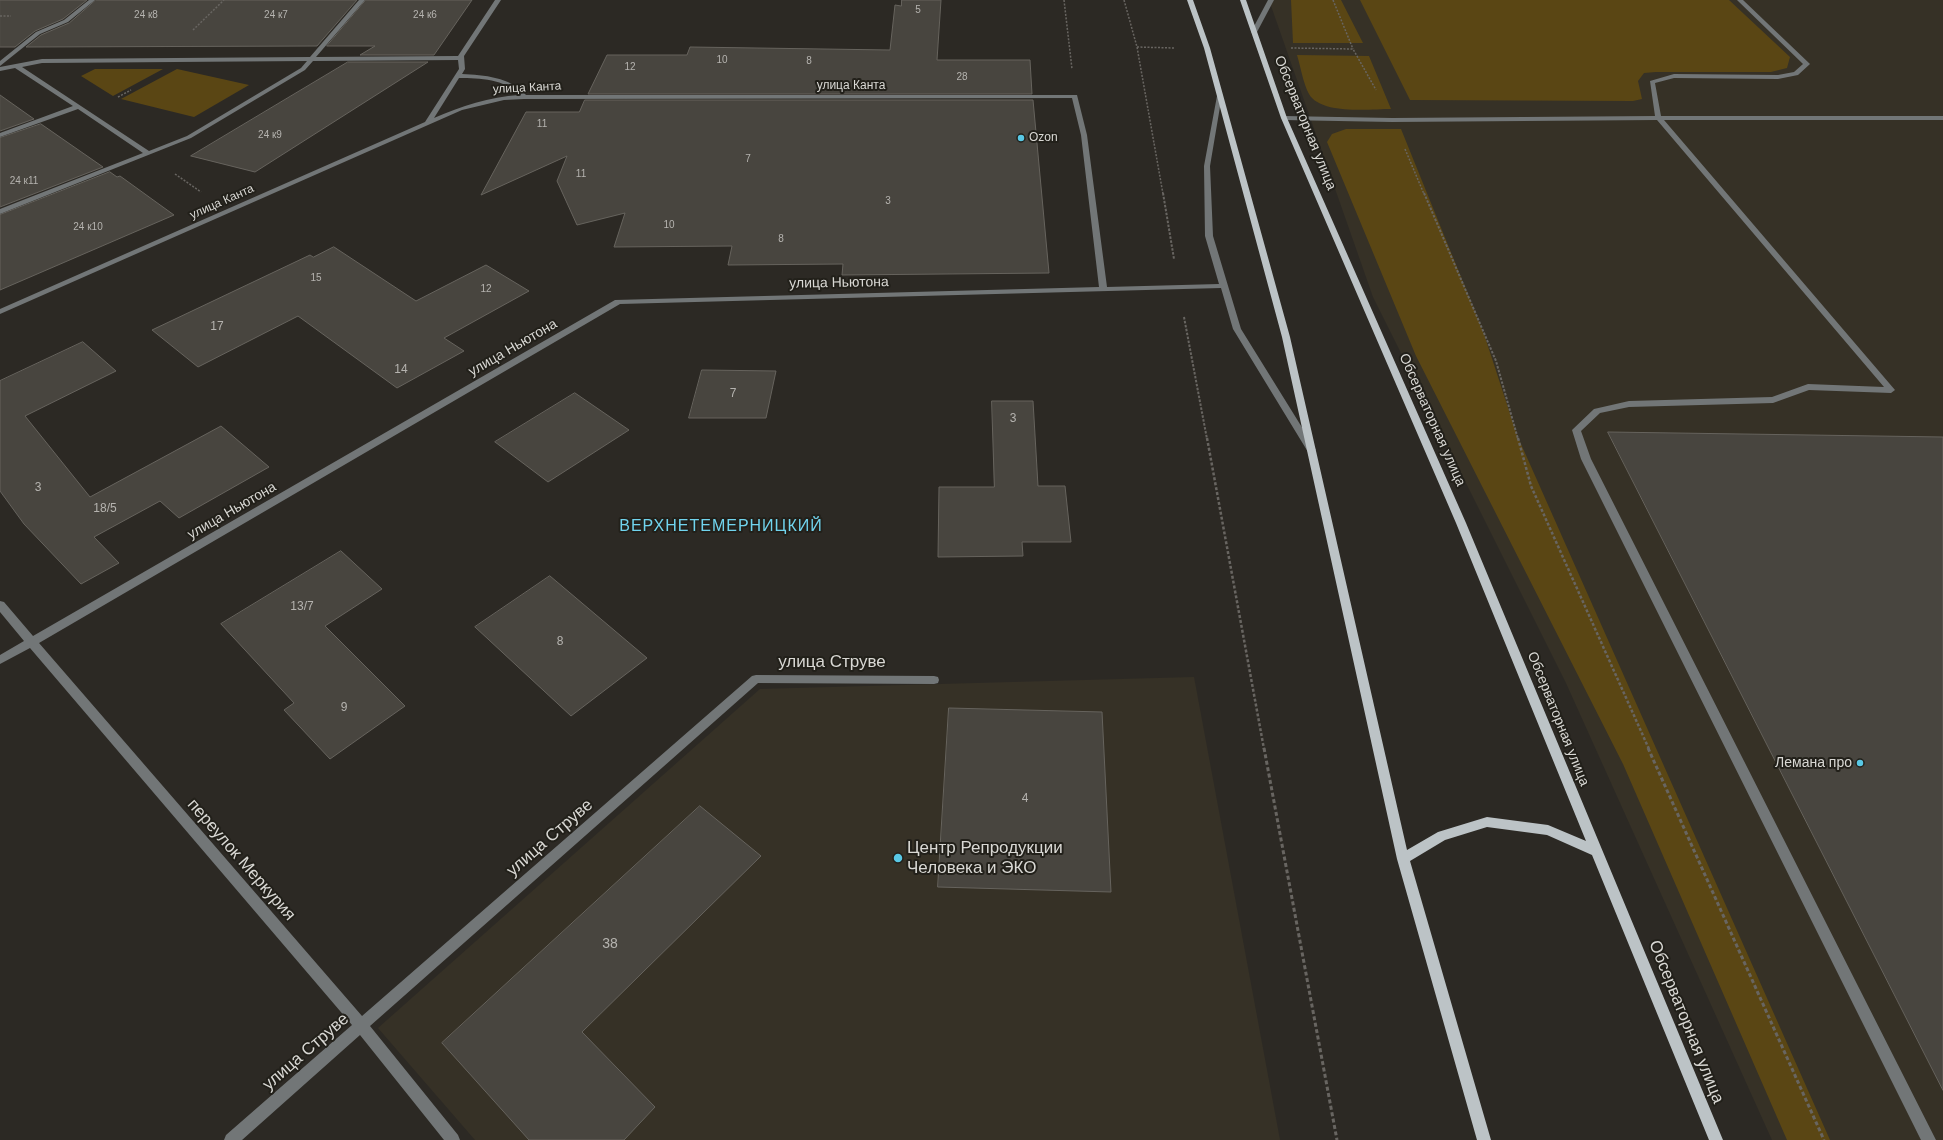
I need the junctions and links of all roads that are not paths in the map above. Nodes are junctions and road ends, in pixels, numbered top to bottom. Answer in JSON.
{"nodes":[{"id":1,"x":92,"y":0,"type":"edge"},
{"id":2,"x":362,"y":0,"type":"edge"},
{"id":3,"x":498,"y":0,"type":"edge"},
{"id":4,"x":1190,"y":0,"type":"edge"},
{"id":5,"x":1243,"y":0,"type":"edge"},
{"id":6,"x":1271,"y":0,"type":"edge"},
{"id":7,"x":1740,"y":0,"type":"edge"},
{"id":8,"x":1254,"y":32,"type":"junction"},
{"id":9,"x":460,"y":58,"type":"junction"},
{"id":10,"x":312,"y":59,"type":"junction"},
{"id":11,"x":0,"y":64,"type":"edge"},
{"id":12,"x":16,"y":65,"type":"junction"},
{"id":13,"x":0,"y":68,"type":"edge"},
{"id":14,"x":458,"y":76,"type":"junction"},
{"id":15,"x":1220,"y":96,"type":"junction"},
{"id":16,"x":524,"y":97,"type":"junction"},
{"id":17,"x":78,"y":107,"type":"junction"},
{"id":18,"x":1658,"y":117,"type":"junction"},
{"id":19,"x":1284,"y":118,"type":"junction"},
{"id":20,"x":1943,"y":118,"type":"edge"},
{"id":21,"x":428,"y":124,"type":"junction"},
{"id":22,"x":0,"y":136,"type":"edge"},
{"id":23,"x":146,"y":154,"type":"junction"},
{"id":24,"x":0,"y":212,"type":"edge"},
{"id":25,"x":1224,"y":286,"type":"junction"},
{"id":26,"x":1103,"y":289,"type":"junction"},
{"id":27,"x":0,"y":312,"type":"edge"},
{"id":28,"x":1312,"y":451,"type":"junction"},
{"id":29,"x":0,"y":605,"type":"edge"},
{"id":30,"x":32,"y":642,"type":"junction"},
{"id":31,"x":0,"y":660,"type":"edge"},
{"id":32,"x":934,"y":680,"type":"dead end"},
{"id":33,"x":1597,"y":851,"type":"junction"},
{"id":34,"x":1403,"y":859,"type":"junction"},
{"id":35,"x":362,"y":1027,"type":"junction"},
{"id":36,"x":231,"y":1140,"type":"edge"},
{"id":37,"x":453,"y":1140,"type":"edge"},
{"id":38,"x":1484,"y":1140,"type":"edge"},
{"id":39,"x":1716,"y":1140,"type":"edge"},
{"id":40,"x":1929,"y":1140,"type":"edge"}],
"edges":[{"from":1,"to":11,"type":"street"},
{"from":2,"to":10,"type":"street"},
{"from":3,"to":9,"type":"street"},
{"from":4,"to":15,"type":"main road"},
{"from":5,"to":8,"type":"main road","name":"Обсерваторная улица"},
{"from":6,"to":8,"type":"street"},
{"from":7,"to":18,"type":"street"},
{"from":8,"to":19,"type":"main road","name":"Обсерваторная улица"},
{"from":9,"to":10,"type":"street"},
{"from":9,"to":14,"type":"street"},
{"from":10,"to":12,"type":"street"},
{"from":10,"to":23,"type":"street"},
{"from":12,"to":13,"type":"street"},
{"from":12,"to":17,"type":"street"},
{"from":14,"to":16,"type":"street"},
{"from":14,"to":21,"type":"street"},
{"from":15,"to":25,"type":"street"},
{"from":15,"to":28,"type":"main road"},
{"from":16,"to":21,"type":"street","name":"улица Канта"},
{"from":16,"to":26,"type":"street","name":"улица Канта"},
{"from":17,"to":22,"type":"street"},
{"from":17,"to":23,"type":"street"},
{"from":18,"to":19,"type":"street"},
{"from":18,"to":20,"type":"street"},
{"from":18,"to":40,"type":"street"},
{"from":19,"to":33,"type":"main road","name":"Обсерваторная улица"},
{"from":21,"to":27,"type":"street","name":"улица Канта"},
{"from":23,"to":24,"type":"street"},
{"from":25,"to":26,"type":"street","name":"улица Ньютона"},
{"from":25,"to":28,"type":"street"},
{"from":26,"to":30,"type":"street","name":"улица Ньютона"},
{"from":28,"to":34,"type":"main road"},
{"from":29,"to":30,"type":"street","name":"переулок Меркурия"},
{"from":30,"to":31,"type":"street","name":"улица Ньютона"},
{"from":30,"to":35,"type":"street","name":"переулок Меркурия"},
{"from":32,"to":35,"type":"street","name":"улица Струве"},
{"from":33,"to":34,"type":"main road"},
{"from":33,"to":39,"type":"main road","name":"Обсерваторная улица"},
{"from":34,"to":38,"type":"main road"},
{"from":35,"to":36,"type":"street","name":"улица Струве"},
{"from":35,"to":37,"type":"street","name":"переулок Меркурия"}]}
